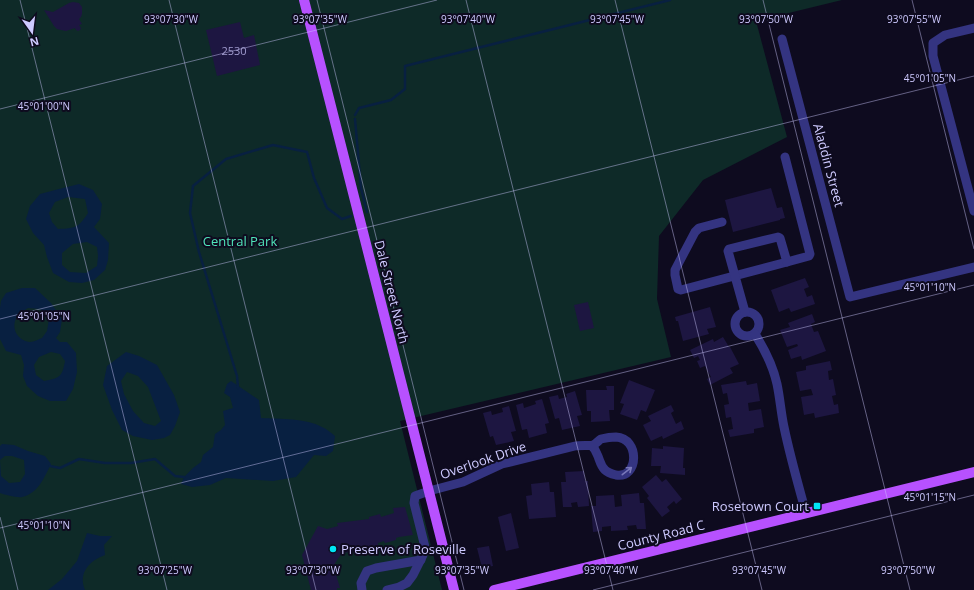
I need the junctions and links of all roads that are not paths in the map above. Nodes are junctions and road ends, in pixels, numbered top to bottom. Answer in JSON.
{"nodes":[{"id":1,"x":304,"y":0,"type":"edge"},
{"id":2,"x":974,"y":28,"type":"edge"},
{"id":3,"x":782,"y":39,"type":"dead end"},
{"id":4,"x":785,"y":157,"type":"dead end"},
{"id":5,"x":974,"y":211,"type":"edge"},
{"id":6,"x":722,"y":222,"type":"dead end"},
{"id":7,"x":787,"y":262,"type":"junction"},
{"id":8,"x":974,"y":267,"type":"edge"},
{"id":9,"x":735,"y":276,"type":"junction"},
{"id":10,"x":745,"y":312,"type":"junction"},
{"id":11,"x":755,"y":334,"type":"junction"},
{"id":12,"x":592,"y":446,"type":"junction"},
{"id":13,"x":974,"y":472,"type":"edge"},
{"id":14,"x":429,"y":491,"type":"junction"},
{"id":15,"x":806,"y":513,"type":"junction"},
{"id":16,"x":421,"y":560,"type":"junction"},
{"id":17,"x":362,"y":590,"type":"edge"},
{"id":18,"x":386,"y":590,"type":"edge"},
{"id":19,"x":454,"y":590,"type":"edge"},
{"id":20,"x":494,"y":590,"type":"edge"}],
"edges":[{"from":1,"to":14,"type":"main road","name":"Dale Street North"},
{"from":2,"to":5,"type":"street"},
{"from":3,"to":8,"type":"street","name":"Aladdin Street"},
{"from":4,"to":7,"type":"street"},
{"from":6,"to":9,"type":"street"},
{"from":7,"to":9,"type":"street"},
{"from":7,"to":9,"type":"street"},
{"from":9,"to":10,"type":"street"},
{"from":10,"to":11,"type":"street"},
{"from":10,"to":11,"type":"street"},
{"from":11,"to":15,"type":"street"},
{"from":12,"to":12,"type":"street","name":"Overlook Drive","one_way":true},
{"from":12,"to":14,"type":"street","name":"Overlook Drive"},
{"from":13,"to":15,"type":"main road","name":"County Road C"},
{"from":14,"to":16,"type":"street","name":"Overlook Drive"},
{"from":14,"to":19,"type":"main road","name":"Dale Street North"},
{"from":15,"to":20,"type":"main road","name":"County Road C"},
{"from":16,"to":17,"type":"street"},
{"from":16,"to":18,"type":"street"}]}
